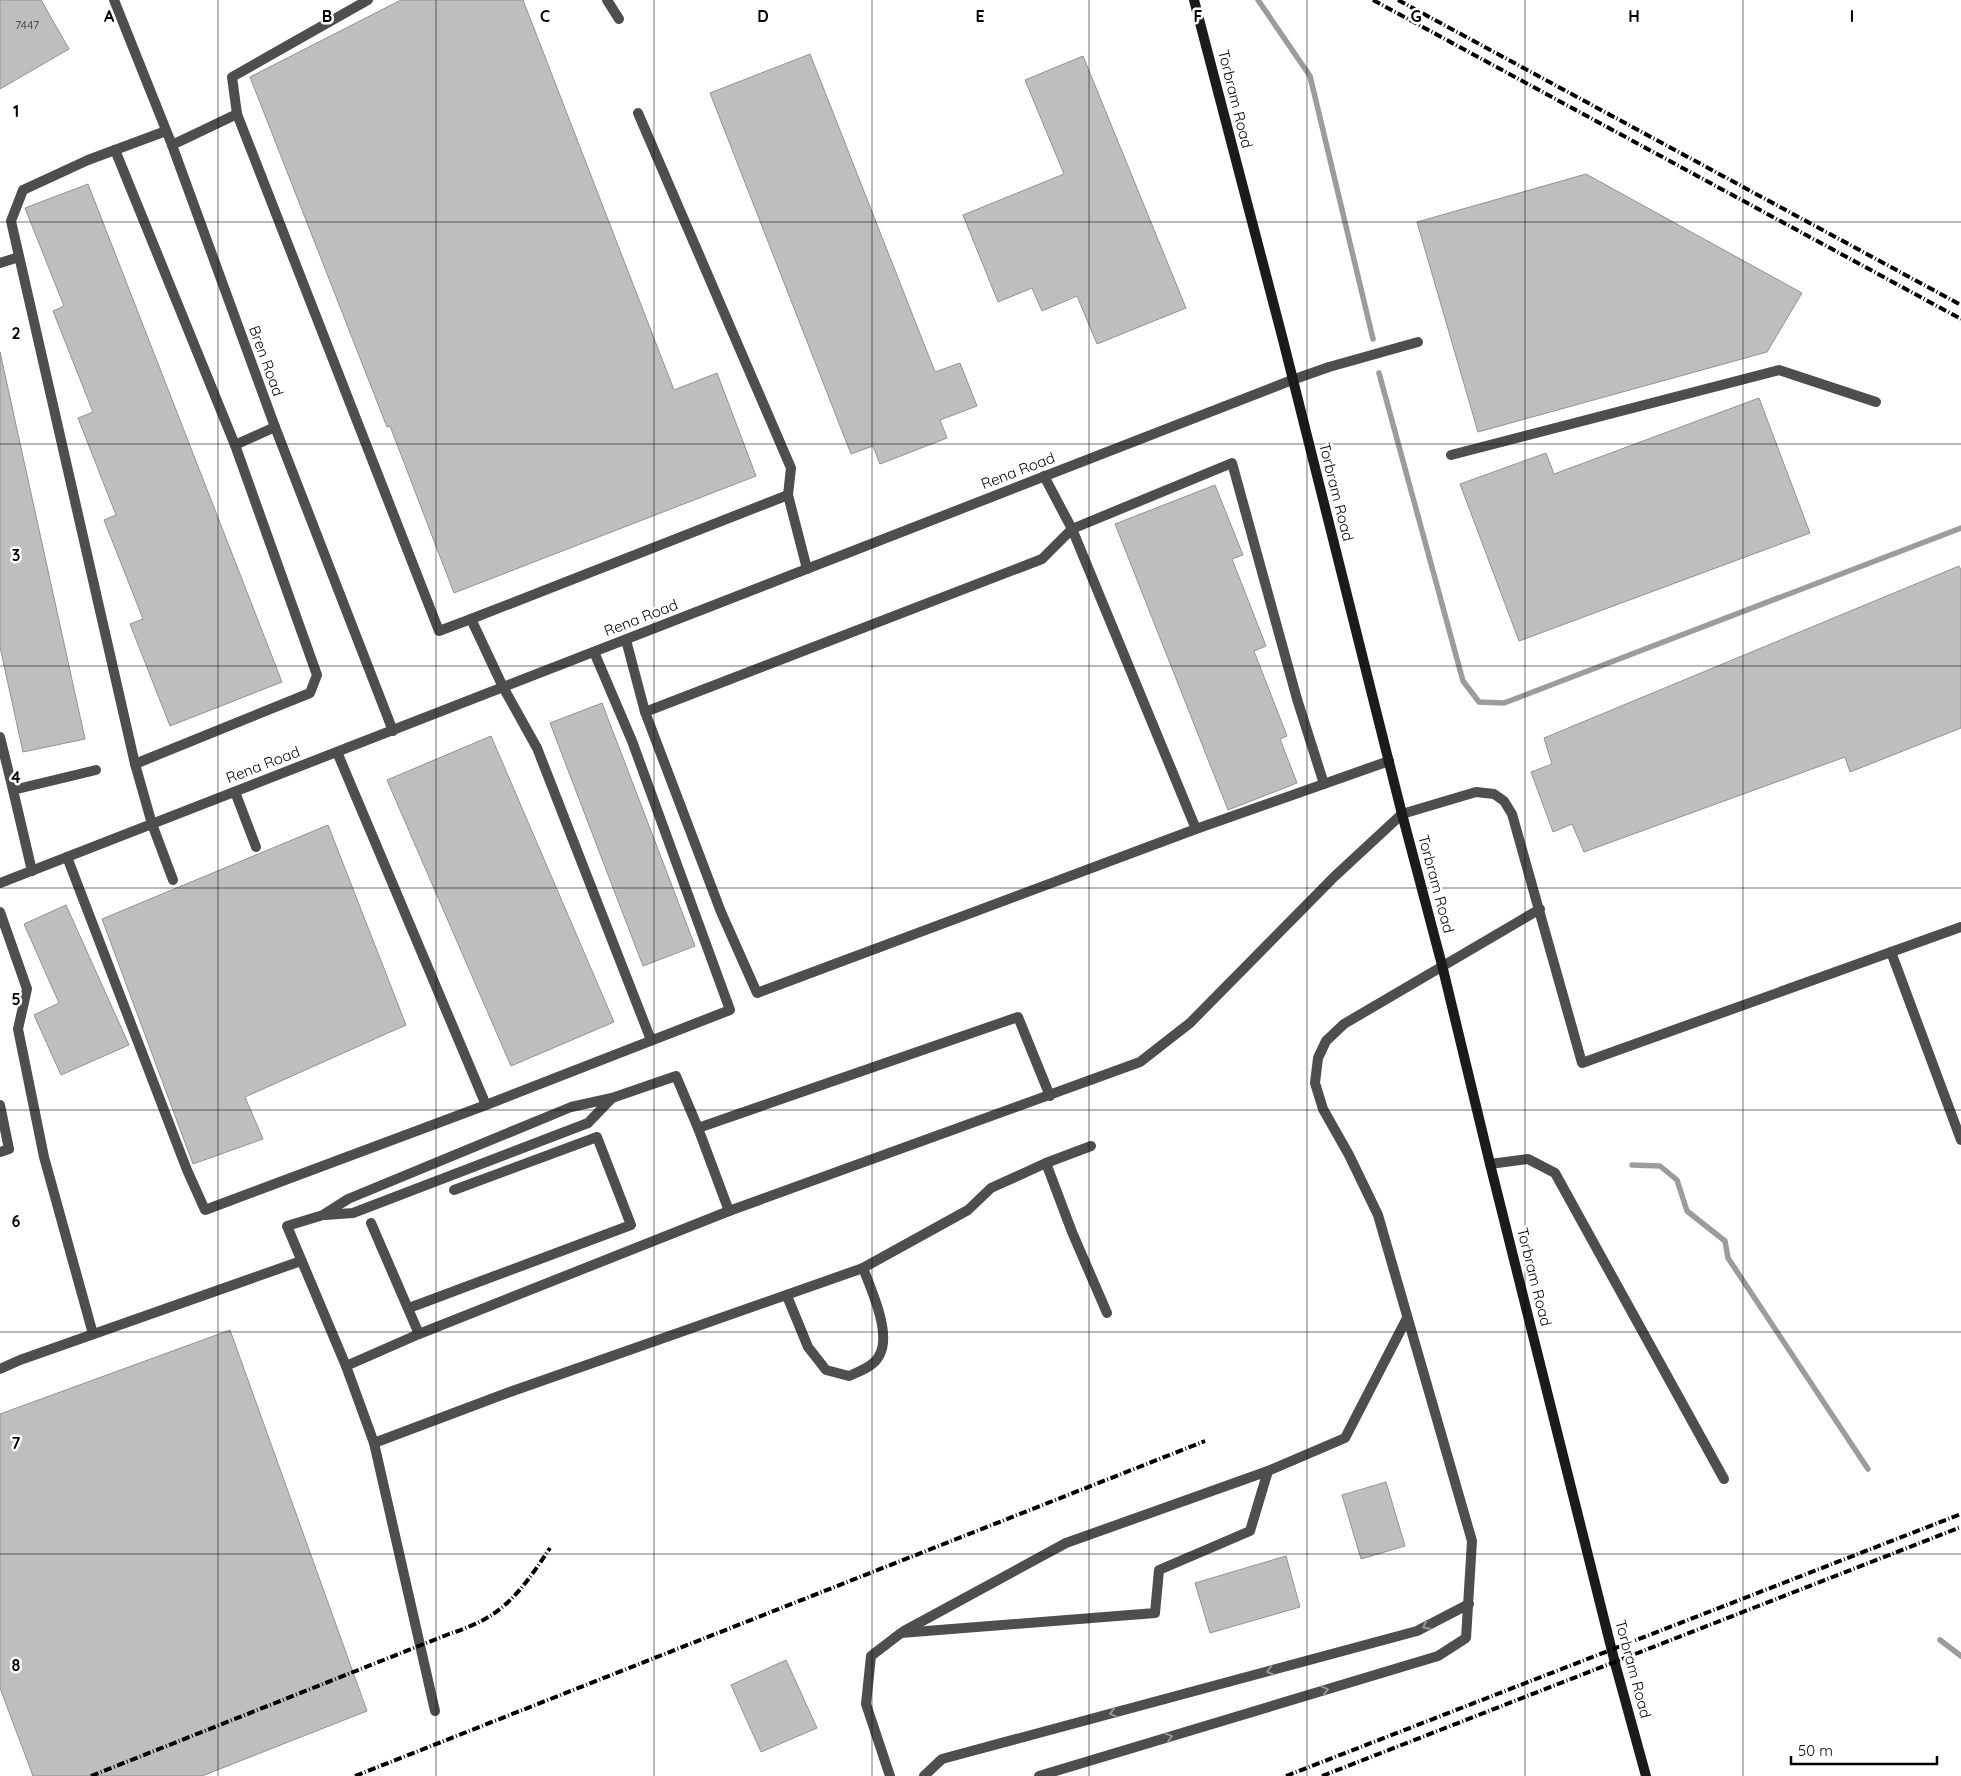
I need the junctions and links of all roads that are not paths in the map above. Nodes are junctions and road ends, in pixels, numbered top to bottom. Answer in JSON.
{"nodes":[{"id":1,"x":114,"y":0,"type":"edge"},
{"id":2,"x":368,"y":0,"type":"edge"},
{"id":3,"x":607,"y":0,"type":"edge"},
{"id":4,"x":1194,"y":0,"type":"edge"},
{"id":5,"x":619,"y":19,"type":"dead end"},
{"id":6,"x":638,"y":113,"type":"dead end"},
{"id":7,"x":237,"y":114,"type":"junction"},
{"id":8,"x":166,"y":132,"type":"junction"},
{"id":9,"x":172,"y":145,"type":"junction"},
{"id":10,"x":115,"y":150,"type":"junction"},
{"id":11,"x":19,"y":256,"type":"junction"},
{"id":12,"x":0,"y":263,"type":"edge"},
{"id":13,"x":1418,"y":342,"type":"dead end"},
{"id":14,"x":1292,"y":380,"type":"junction"},
{"id":15,"x":1876,"y":402,"type":"dead end"},
{"id":16,"x":275,"y":427,"type":"junction"},
{"id":17,"x":235,"y":445,"type":"junction"},
{"id":18,"x":1451,"y":455,"type":"dead end"},
{"id":19,"x":1044,"y":476,"type":"junction"},
{"id":20,"x":788,"y":495,"type":"junction"},
{"id":21,"x":1072,"y":529,"type":"junction"},
{"id":22,"x":806,"y":569,"type":"junction"},
{"id":23,"x":471,"y":619,"type":"junction"},
{"id":24,"x":626,"y":640,"type":"junction"},
{"id":25,"x":594,"y":652,"type":"junction"},
{"id":26,"x":503,"y":688,"type":"junction"},
{"id":27,"x":645,"y":712,"type":"junction"},
{"id":28,"x":393,"y":730,"type":"junction"},
{"id":29,"x":0,"y":737,"type":"edge"},
{"id":30,"x":337,"y":752,"type":"junction"},
{"id":31,"x":1389,"y":761,"type":"junction"},
{"id":32,"x":135,"y":764,"type":"junction"},
{"id":33,"x":96,"y":770,"type":"dead end"},
{"id":34,"x":1324,"y":784,"type":"junction"},
{"id":35,"x":13,"y":790,"type":"junction"},
{"id":36,"x":235,"y":792,"type":"junction"},
{"id":37,"x":1402,"y":814,"type":"junction"},
{"id":38,"x":152,"y":824,"type":"junction"},
{"id":39,"x":1196,"y":829,"type":"junction"},
{"id":40,"x":256,"y":847,"type":"dead end"},
{"id":41,"x":67,"y":857,"type":"junction"},
{"id":42,"x":32,"y":871,"type":"junction"},
{"id":43,"x":173,"y":880,"type":"dead end"},
{"id":44,"x":0,"y":883,"type":"edge"},
{"id":45,"x":1540,"y":909,"type":"junction"},
{"id":46,"x":0,"y":912,"type":"edge"},
{"id":47,"x":1961,"y":927,"type":"edge"},
{"id":48,"x":1891,"y":952,"type":"junction"},
{"id":49,"x":1442,"y":965,"type":"junction"},
{"id":50,"x":652,"y":1040,"type":"junction"},
{"id":51,"x":1050,"y":1096,"type":"junction"},
{"id":52,"x":612,"y":1098,"type":"junction"},
{"id":53,"x":0,"y":1105,"type":"edge"},
{"id":54,"x":486,"y":1105,"type":"junction"},
{"id":55,"x":698,"y":1128,"type":"junction"},
{"id":56,"x":1961,"y":1140,"type":"edge"},
{"id":57,"x":1091,"y":1146,"type":"dead end"},
{"id":58,"x":0,"y":1152,"type":"edge"},
{"id":59,"x":1046,"y":1163,"type":"junction"},
{"id":60,"x":1490,"y":1164,"type":"junction"},
{"id":61,"x":454,"y":1190,"type":"dead end"},
{"id":62,"x":729,"y":1211,"type":"junction"},
{"id":63,"x":323,"y":1215,"type":"junction"},
{"id":64,"x":371,"y":1223,"type":"dead end"},
{"id":65,"x":301,"y":1261,"type":"junction"},
{"id":66,"x":863,"y":1268,"type":"junction"},
{"id":67,"x":787,"y":1296,"type":"junction"},
{"id":68,"x":409,"y":1308,"type":"junction"},
{"id":69,"x":1107,"y":1313,"type":"dead end"},
{"id":70,"x":1407,"y":1318,"type":"junction"},
{"id":71,"x":93,"y":1334,"type":"junction"},
{"id":72,"x":420,"y":1334,"type":"junction"},
{"id":73,"x":346,"y":1366,"type":"junction"},
{"id":74,"x":0,"y":1369,"type":"edge"},
{"id":75,"x":374,"y":1443,"type":"junction"},
{"id":76,"x":1268,"y":1471,"type":"junction"},
{"id":77,"x":1724,"y":1479,"type":"dead end"},
{"id":78,"x":1469,"y":1604,"type":"junction"},
{"id":79,"x":901,"y":1633,"type":"junction"},
{"id":80,"x":435,"y":1711,"type":"dead end"},
{"id":81,"x":890,"y":1776,"type":"edge"},
{"id":82,"x":924,"y":1776,"type":"edge"},
{"id":83,"x":1039,"y":1776,"type":"edge"},
{"id":84,"x":1646,"y":1776,"type":"edge"}],
"edges":[{"from":1,"to":8,"type":"street","name":"Bren Road"},
{"from":2,"to":7,"type":"street"},
{"from":3,"to":5,"type":"street"},
{"from":4,"to":14,"type":"main road","name":"Torbram Road"},
{"from":6,"to":20,"type":"street"},
{"from":7,"to":9,"type":"street"},
{"from":7,"to":23,"type":"street"},
{"from":8,"to":9,"type":"street","name":"Bren Road"},
{"from":8,"to":10,"type":"street"},
{"from":9,"to":16,"type":"street","name":"Bren Road"},
{"from":10,"to":11,"type":"street"},
{"from":10,"to":17,"type":"street"},
{"from":11,"to":12,"type":"street"},
{"from":11,"to":32,"type":"street"},
{"from":13,"to":14,"type":"street","name":"Rena Road"},
{"from":14,"to":19,"type":"street","name":"Rena Road"},
{"from":14,"to":31,"type":"main road","name":"Torbram Road"},
{"from":15,"to":18,"type":"street"},
{"from":16,"to":17,"type":"street"},
{"from":16,"to":28,"type":"street","name":"Bren Road"},
{"from":17,"to":32,"type":"street"},
{"from":19,"to":21,"type":"street"},
{"from":19,"to":22,"type":"street","name":"Rena Road"},
{"from":20,"to":22,"type":"street"},
{"from":20,"to":23,"type":"street"},
{"from":21,"to":27,"type":"street"},
{"from":21,"to":34,"type":"street"},
{"from":21,"to":39,"type":"street"},
{"from":22,"to":24,"type":"street","name":"Rena Road"},
{"from":23,"to":26,"type":"street"},
{"from":24,"to":25,"type":"street","name":"Rena Road"},
{"from":24,"to":27,"type":"street"},
{"from":25,"to":26,"type":"street","name":"Rena Road"},
{"from":25,"to":50,"type":"street"},
{"from":26,"to":28,"type":"street","name":"Rena Road"},
{"from":26,"to":50,"type":"street"},
{"from":27,"to":39,"type":"street"},
{"from":28,"to":30,"type":"street","name":"Rena Road"},
{"from":29,"to":35,"type":"street"},
{"from":30,"to":36,"type":"street","name":"Rena Road"},
{"from":30,"to":54,"type":"street"},
{"from":31,"to":34,"type":"street"},
{"from":31,"to":37,"type":"main road","name":"Torbram Road"},
{"from":32,"to":38,"type":"street"},
{"from":33,"to":35,"type":"street"},
{"from":34,"to":39,"type":"street"},
{"from":35,"to":42,"type":"street"},
{"from":36,"to":38,"type":"street","name":"Rena Road"},
{"from":36,"to":40,"type":"street"},
{"from":37,"to":45,"type":"street"},
{"from":37,"to":49,"type":"main road","name":"Torbram Road"},
{"from":37,"to":51,"type":"street"},
{"from":38,"to":41,"type":"street","name":"Rena Road"},
{"from":38,"to":43,"type":"street"},
{"from":41,"to":42,"type":"street","name":"Rena Road"},
{"from":41,"to":54,"type":"street"},
{"from":42,"to":44,"type":"street","name":"Rena Road"},
{"from":45,"to":48,"type":"street"},
{"from":45,"to":49,"type":"street"},
{"from":46,"to":71,"type":"street"},
{"from":47,"to":48,"type":"street"},
{"from":48,"to":56,"type":"street"},
{"from":49,"to":60,"type":"main road","name":"Torbram Road"},
{"from":49,"to":70,"type":"street"},
{"from":50,"to":54,"type":"street"},
{"from":51,"to":55,"type":"street"},
{"from":51,"to":62,"type":"street"},
{"from":52,"to":55,"type":"street"},
{"from":52,"to":63,"type":"street"},
{"from":52,"to":63,"type":"street"},
{"from":53,"to":58,"type":"street"},
{"from":55,"to":62,"type":"street"},
{"from":57,"to":59,"type":"street"},
{"from":59,"to":66,"type":"street"},
{"from":59,"to":69,"type":"street"},
{"from":60,"to":77,"type":"street"},
{"from":60,"to":84,"type":"main road","name":"Torbram Road"},
{"from":61,"to":68,"type":"street"},
{"from":62,"to":72,"type":"street"},
{"from":63,"to":65,"type":"street"},
{"from":64,"to":68,"type":"street"},
{"from":65,"to":71,"type":"street"},
{"from":65,"to":73,"type":"street"},
{"from":66,"to":67,"type":"street"},
{"from":66,"to":67,"type":"street"},
{"from":67,"to":75,"type":"street"},
{"from":68,"to":72,"type":"street"},
{"from":70,"to":76,"type":"street"},
{"from":70,"to":78,"type":"street"},
{"from":71,"to":74,"type":"street"},
{"from":72,"to":73,"type":"street"},
{"from":73,"to":75,"type":"street"},
{"from":75,"to":80,"type":"street"},
{"from":76,"to":79,"type":"street"},
{"from":76,"to":79,"type":"street"},
{"from":78,"to":82,"type":"street","one_way":true},
{"from":83,"to":78,"type":"street","one_way":true},
{"from":79,"to":81,"type":"street"}]}
